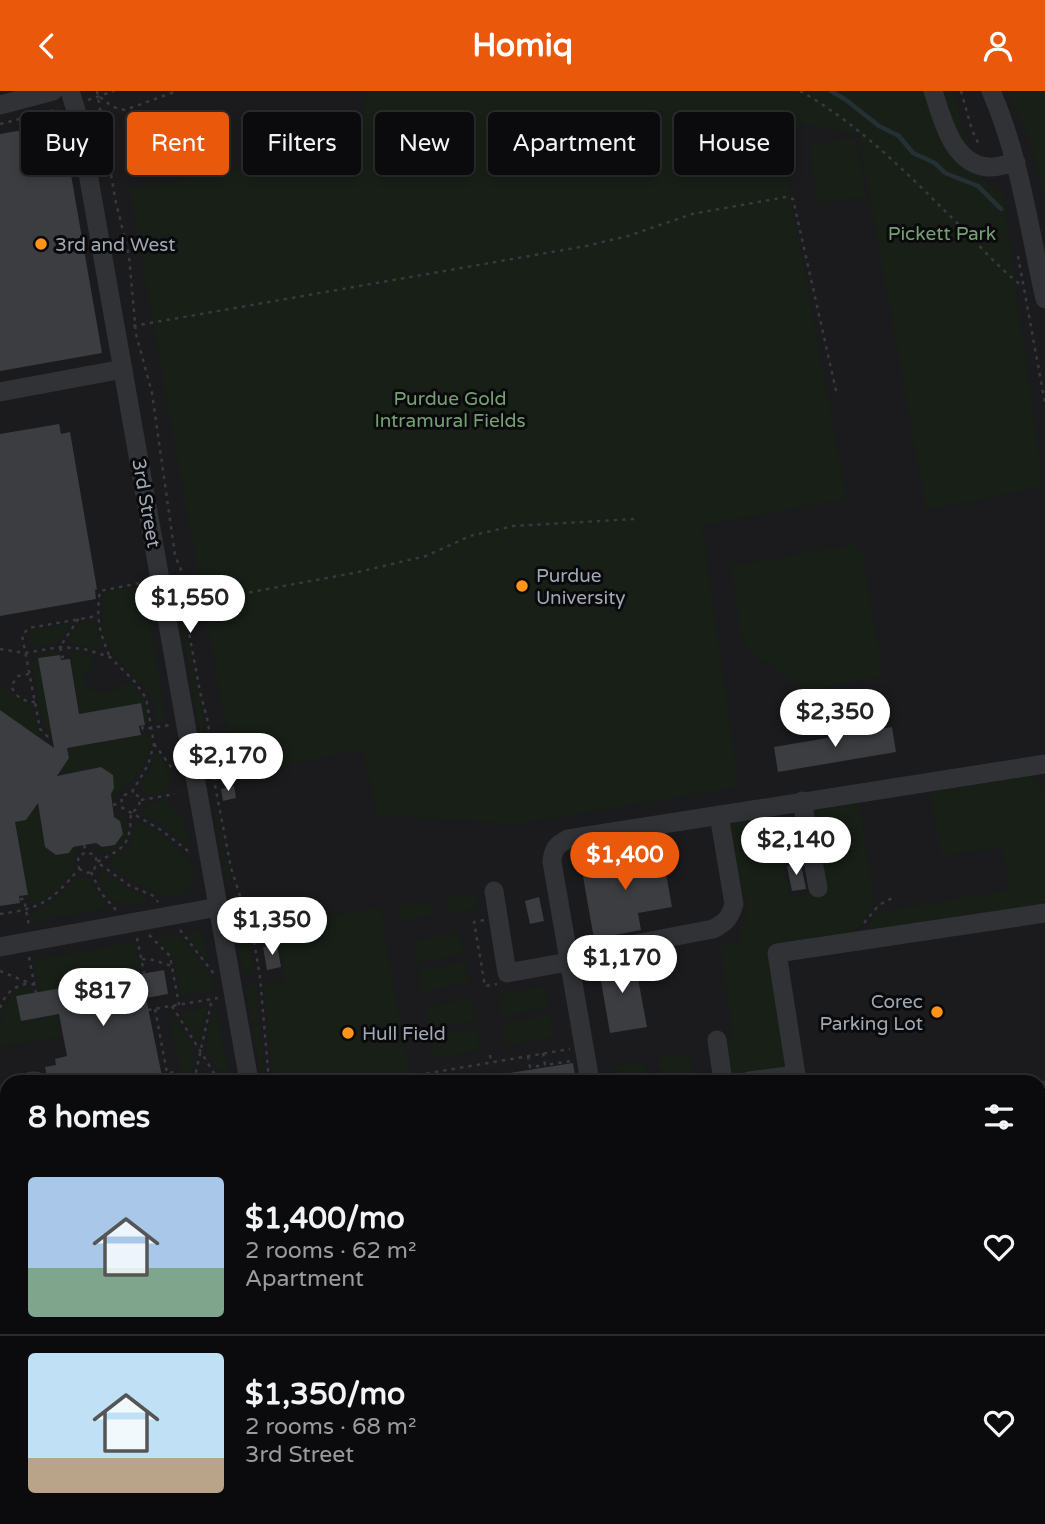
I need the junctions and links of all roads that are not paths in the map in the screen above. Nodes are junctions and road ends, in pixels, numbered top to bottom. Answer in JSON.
{"nodes":[{"id":1,"x":70,"y":91,"type":"edge"},
{"id":2,"x":933,"y":91,"type":"edge"},
{"id":3,"x":991,"y":91,"type":"edge"},
{"id":4,"x":54,"y":101,"type":"edge"},
{"id":5,"x":0,"y":105,"type":"edge"},
{"id":6,"x":1016,"y":162,"type":"junction"},
{"id":7,"x":1045,"y":299,"type":"edge"},
{"id":8,"x":123,"y":369,"type":"junction"},
{"id":9,"x":0,"y":392,"type":"edge"},
{"id":10,"x":1045,"y":764,"type":"edge"},
{"id":11,"x":802,"y":801,"type":"junction"},
{"id":12,"x":719,"y":815,"type":"junction"},
{"id":13,"x":818,"y":888,"type":"dead end"},
{"id":14,"x":494,"y":891,"type":"dead end"},
{"id":15,"x":218,"y":908,"type":"junction"},
{"id":16,"x":1045,"y":913,"type":"edge"},
{"id":17,"x":0,"y":947,"type":"edge"},
{"id":18,"x":568,"y":960,"type":"junction"},
{"id":19,"x":717,"y":1040,"type":"dead end"},
{"id":20,"x":248,"y":1075,"type":"edge"},
{"id":21,"x":589,"y":1075,"type":"edge"},
{"id":22,"x":722,"y":1075,"type":"edge"},
{"id":23,"x":796,"y":1075,"type":"edge"}],
"edges":[{"from":1,"to":8,"type":"street","name":"3rd Street"},
{"from":2,"to":6,"type":"street"},
{"from":3,"to":6,"type":"street"},
{"from":4,"to":5,"type":"street"},
{"from":6,"to":7,"type":"street"},
{"from":8,"to":9,"type":"street"},
{"from":8,"to":15,"type":"street","name":"3rd Street"},
{"from":10,"to":11,"type":"street"},
{"from":11,"to":12,"type":"street"},
{"from":11,"to":13,"type":"street"},
{"from":12,"to":18,"type":"street"},
{"from":12,"to":18,"type":"street"},
{"from":14,"to":18,"type":"street"},
{"from":15,"to":17,"type":"street"},
{"from":15,"to":20,"type":"street","name":"3rd Street"},
{"from":16,"to":23,"type":"street"},
{"from":18,"to":21,"type":"street"},
{"from":19,"to":22,"type":"street"}]}
